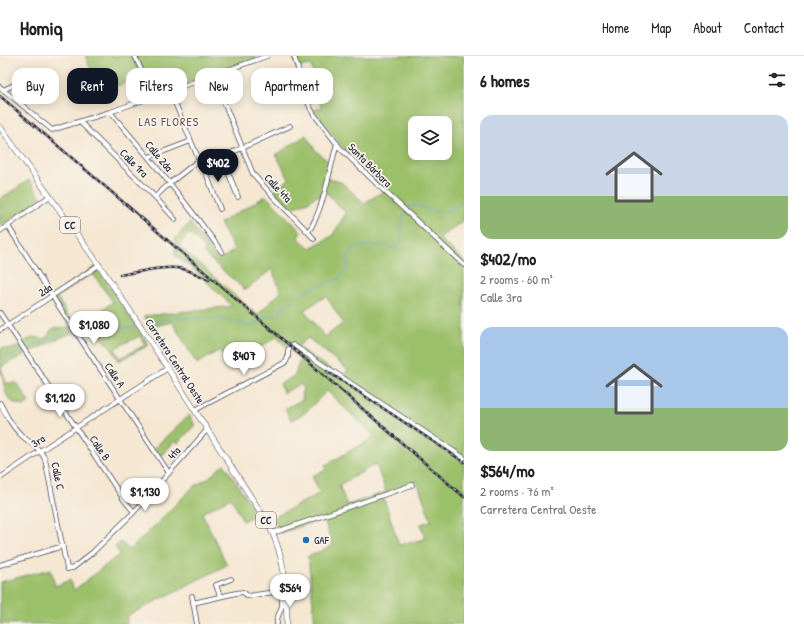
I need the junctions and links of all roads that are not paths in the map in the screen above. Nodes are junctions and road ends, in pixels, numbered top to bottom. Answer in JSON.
{"nodes":[{"id":1,"x":135,"y":56,"type":"edge"},
{"id":2,"x":267,"y":56,"type":"edge"},
{"id":3,"x":294,"y":56,"type":"edge"},
{"id":4,"x":140,"y":68,"type":"edge"},
{"id":5,"x":233,"y":68,"type":"edge"},
{"id":6,"x":12,"y":84,"type":"edge"},
{"id":7,"x":2,"y":88,"type":"edge"},
{"id":8,"x":132,"y":104,"type":"edge"},
{"id":9,"x":175,"y":104,"type":"edge"},
{"id":10,"x":225,"y":104,"type":"edge"},
{"id":11,"x":110,"y":112,"type":"junction"},
{"id":12,"x":80,"y":122,"type":"junction"},
{"id":13,"x":290,"y":126,"type":"dead end"},
{"id":14,"x":0,"y":127,"type":"edge"},
{"id":15,"x":191,"y":141,"type":"junction"},
{"id":16,"x":337,"y":143,"type":"junction"},
{"id":17,"x":242,"y":147,"type":"junction"},
{"id":18,"x":149,"y":157,"type":"junction"},
{"id":19,"x":222,"y":157,"type":"junction"},
{"id":20,"x":200,"y":162,"type":"junction"},
{"id":21,"x":170,"y":183,"type":"junction"},
{"id":22,"x":50,"y":196,"type":"junction"},
{"id":23,"x":155,"y":197,"type":"junction"},
{"id":24,"x":238,"y":197,"type":"dead end"},
{"id":25,"x":220,"y":209,"type":"dead end"},
{"id":26,"x":174,"y":219,"type":"dead end"},
{"id":27,"x":8,"y":226,"type":"junction"},
{"id":28,"x":0,"y":231,"type":"edge"},
{"id":29,"x":308,"y":232,"type":"junction"},
{"id":30,"x":314,"y":239,"type":"dead end"},
{"id":31,"x":222,"y":252,"type":"dead end"},
{"id":32,"x":99,"y":265,"type":"junction"},
{"id":33,"x":464,"y":265,"type":"edge"},
{"id":34,"x":52,"y":296,"type":"junction"},
{"id":35,"x":0,"y":313,"type":"edge"},
{"id":36,"x":8,"y":326,"type":"junction"},
{"id":37,"x":0,"y":330,"type":"edge"},
{"id":38,"x":168,"y":368,"type":"junction"},
{"id":39,"x":120,"y":399,"type":"junction"},
{"id":40,"x":0,"y":403,"type":"edge"},
{"id":41,"x":195,"y":410,"type":"junction"},
{"id":42,"x":76,"y":428,"type":"junction"},
{"id":43,"x":207,"y":430,"type":"junction"},
{"id":44,"x":40,"y":450,"type":"junction"},
{"id":45,"x":464,"y":458,"type":"edge"},
{"id":46,"x":169,"y":473,"type":"junction"},
{"id":47,"x":0,"y":478,"type":"edge"},
{"id":48,"x":412,"y":485,"type":"dead end"},
{"id":49,"x":134,"y":512,"type":"junction"},
{"id":50,"x":273,"y":533,"type":"junction"},
{"id":51,"x":63,"y":546,"type":"junction"},
{"id":52,"x":0,"y":565,"type":"edge"},
{"id":53,"x":67,"y":569,"type":"joint"},
{"id":54,"x":231,"y":579,"type":"dead end"},
{"id":55,"x":192,"y":596,"type":"dead end"},
{"id":56,"x":220,"y":596,"type":"junction"},
{"id":57,"x":193,"y":603,"type":"junction"},
{"id":58,"x":197,"y":624,"type":"edge"},
{"id":59,"x":277,"y":624,"type":"edge"},
{"id":60,"x":287,"y":624,"type":"edge"}],
"edges":[{"from":1,"to":4,"type":"street"},
{"from":2,"to":5,"type":"street"},
{"from":3,"to":16,"type":"street","name":"Santa Bárbara"},
{"from":6,"to":7,"type":"street"},
{"from":7,"to":12,"type":"street"},
{"from":8,"to":11,"type":"street"},
{"from":9,"to":15,"type":"street"},
{"from":10,"to":17,"type":"street","name":"Calle 4ta"},
{"from":11,"to":12,"type":"street"},
{"from":11,"to":18,"type":"street","name":"Calle 2da"},
{"from":12,"to":23,"type":"street","name":"Calle 1ra"},
{"from":13,"to":17,"type":"street"},
{"from":14,"to":22,"type":"main road","name":"Carretera Central Oeste","number":"CC"},
{"from":15,"to":18,"type":"street"},
{"from":15,"to":20,"type":"street"},
{"from":16,"to":29,"type":"street"},
{"from":16,"to":33,"type":"street","name":"Santa Bárbara"},
{"from":17,"to":19,"type":"street"},
{"from":17,"to":29,"type":"street","name":"Calle 4ta"},
{"from":18,"to":21,"type":"street","name":"Calle 2da"},
{"from":19,"to":20,"type":"street"},
{"from":19,"to":24,"type":"street"},
{"from":20,"to":21,"type":"street"},
{"from":20,"to":25,"type":"street"},
{"from":21,"to":23,"type":"street"},
{"from":21,"to":31,"type":"street","name":"Calle 2da"},
{"from":22,"to":27,"type":"street"},
{"from":22,"to":32,"type":"main road","name":"Carretera Central Oeste","number":"CC"},
{"from":23,"to":26,"type":"street","name":"Calle 1ra"},
{"from":27,"to":28,"type":"street"},
{"from":27,"to":34,"type":"street","name":"Calle A"},
{"from":29,"to":30,"type":"street","name":"Calle 4ta"},
{"from":32,"to":34,"type":"street","name":"2da"},
{"from":32,"to":38,"type":"main road","name":"Carretera Central Oeste","number":"CC"},
{"from":34,"to":36,"type":"street","name":"2da"},
{"from":34,"to":39,"type":"street","name":"Calle A"},
{"from":35,"to":36,"type":"street","name":"Calle B"},
{"from":36,"to":37,"type":"street","name":"2da"},
{"from":36,"to":42,"type":"street","name":"Calle B"},
{"from":38,"to":39,"type":"street","name":"3ra"},
{"from":38,"to":41,"type":"main road","name":"Carretera Central Oeste","number":"CC"},
{"from":39,"to":42,"type":"street","name":"3ra"},
{"from":39,"to":46,"type":"street","name":"Calle A"},
{"from":40,"to":44,"type":"street","name":"Calle C"},
{"from":41,"to":43,"type":"main road","name":"Carretera Central Oeste","number":"CC"},
{"from":41,"to":45,"type":"street"},
{"from":42,"to":44,"type":"street","name":"3ra"},
{"from":42,"to":49,"type":"street","name":"Calle B"},
{"from":43,"to":46,"type":"street","name":"4ta"},
{"from":43,"to":50,"type":"main road","name":"Carretera Central Oeste","number":"CC"},
{"from":44,"to":47,"type":"street","name":"3ra"},
{"from":44,"to":51,"type":"street","name":"Calle C"},
{"from":46,"to":49,"type":"street","name":"4ta"},
{"from":48,"to":50,"type":"street"},
{"from":49,"to":53,"type":"street","name":"4ta"},
{"from":50,"to":60,"type":"main road","name":"Carretera Central Oeste","number":"CC"},
{"from":51,"to":52,"type":"street"},
{"from":51,"to":53,"type":"street","name":"Calle C"},
{"from":54,"to":56,"type":"street"},
{"from":55,"to":57,"type":"street"},
{"from":56,"to":57,"type":"street"},
{"from":56,"to":59,"type":"street"},
{"from":57,"to":58,"type":"street"}]}
